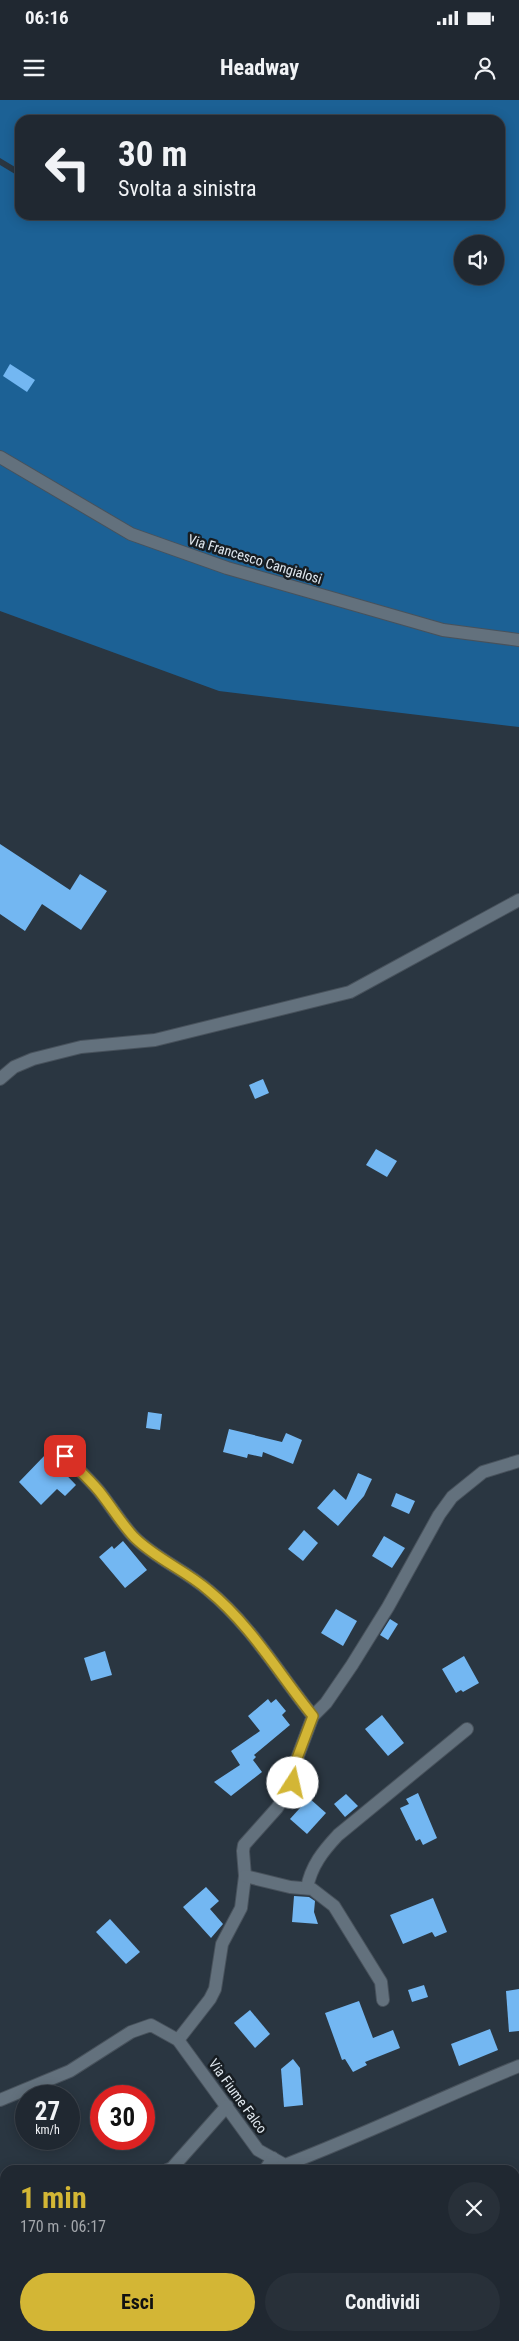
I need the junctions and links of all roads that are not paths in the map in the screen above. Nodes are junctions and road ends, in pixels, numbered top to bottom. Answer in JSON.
{"nodes":[{"id":1,"x":0,"y":456,"type":"edge"},
{"id":2,"x":519,"y":640,"type":"edge"},
{"id":3,"x":519,"y":900,"type":"edge"},
{"id":4,"x":0,"y":1079,"type":"edge"},
{"id":5,"x":65,"y":1456,"type":"dead end"},
{"id":6,"x":519,"y":1461,"type":"edge"},
{"id":7,"x":313,"y":1716,"type":"junction"},
{"id":8,"x":467,"y":1729,"type":"dead end"},
{"id":9,"x":245,"y":1876,"type":"junction"},
{"id":10,"x":307,"y":1888,"type":"junction"},
{"id":11,"x":383,"y":2000,"type":"dead end"},
{"id":12,"x":178,"y":2040,"type":"junction"},
{"id":13,"x":519,"y":2066,"type":"edge"},
{"id":14,"x":0,"y":2100,"type":"edge"},
{"id":15,"x":227,"y":2106,"type":"junction"},
{"id":16,"x":273,"y":2158,"type":"junction"},
{"id":17,"x":175,"y":2165,"type":"edge"},
{"id":18,"x":268,"y":2165,"type":"edge"}],
"edges":[{"from":1,"to":2,"type":"street","name":"Via Francesco Cangialosi"},
{"from":3,"to":4,"type":"street"},
{"from":5,"to":7,"type":"street"},
{"from":6,"to":7,"type":"street"},
{"from":7,"to":9,"type":"street"},
{"from":8,"to":10,"type":"street"},
{"from":9,"to":10,"type":"street"},
{"from":9,"to":12,"type":"street"},
{"from":10,"to":11,"type":"street"},
{"from":12,"to":14,"type":"street","name":"Via Fiume Falco"},
{"from":12,"to":15,"type":"street","name":"Via Fiume Falco"},
{"from":13,"to":16,"type":"street","name":"Via Fiume Falco"},
{"from":15,"to":16,"type":"street","name":"Via Fiume Falco"},
{"from":15,"to":17,"type":"street"},
{"from":16,"to":18,"type":"street"}]}
